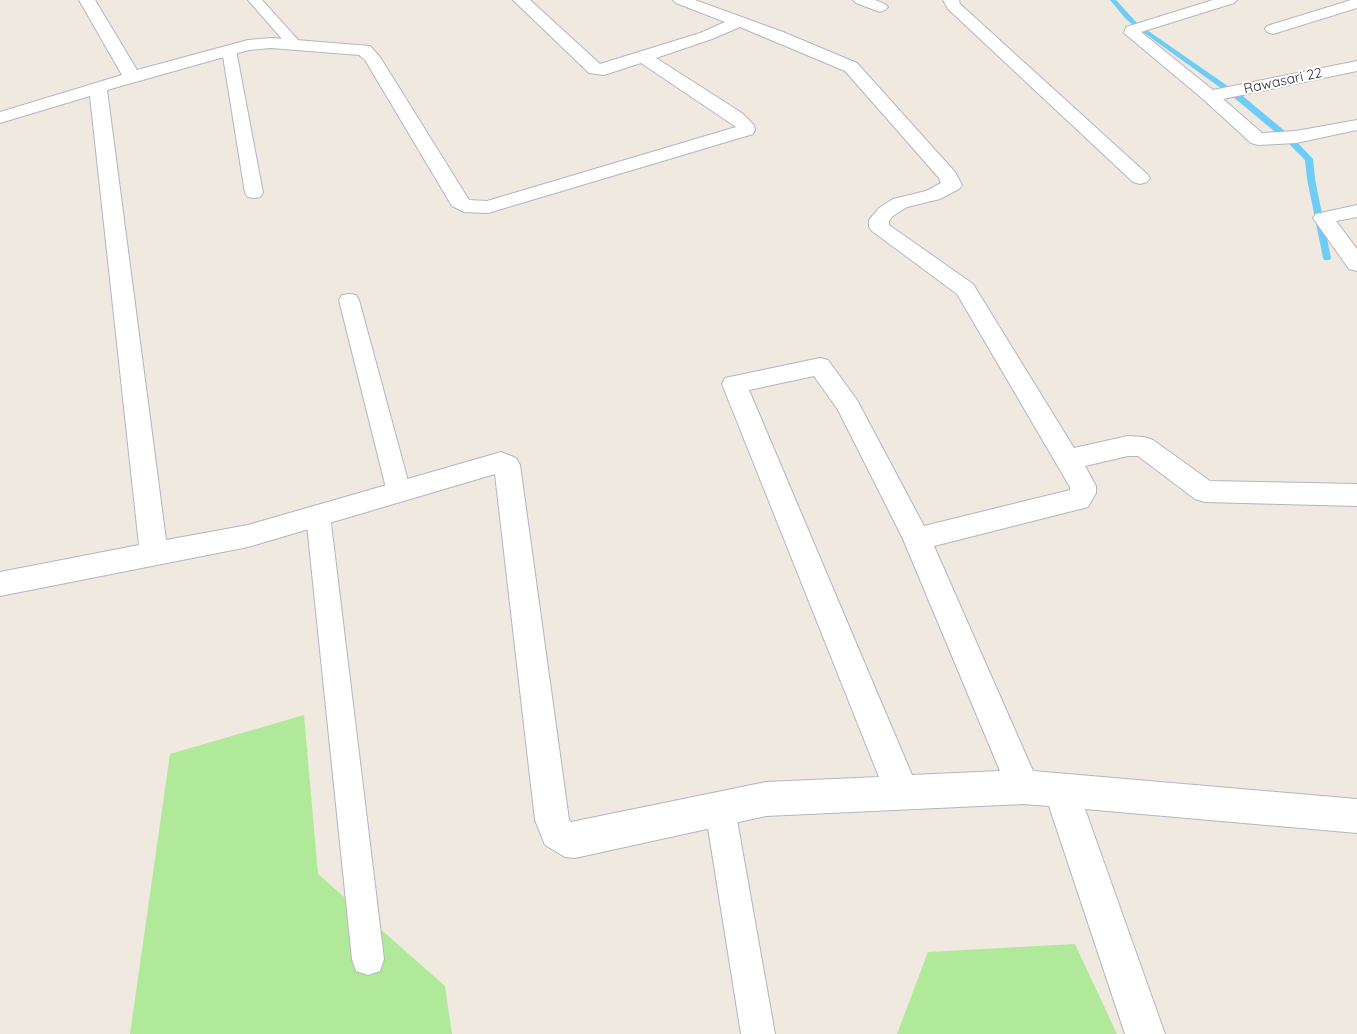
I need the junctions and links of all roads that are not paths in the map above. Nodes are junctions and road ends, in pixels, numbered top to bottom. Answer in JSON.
{"nodes":[{"id":1,"x":86,"y":0,"type":"edge"},
{"id":2,"x":255,"y":0,"type":"edge"},
{"id":3,"x":521,"y":0,"type":"edge"},
{"id":4,"x":681,"y":0,"type":"edge"},
{"id":5,"x":860,"y":0,"type":"edge"},
{"id":6,"x":951,"y":0,"type":"edge"},
{"id":7,"x":1228,"y":0,"type":"edge"},
{"id":8,"x":1357,"y":3,"type":"edge"},
{"id":9,"x":880,"y":7,"type":"dead end"},
{"id":10,"x":740,"y":21,"type":"junction"},
{"id":11,"x":1273,"y":29,"type":"dead end"},
{"id":12,"x":294,"y":44,"type":"junction"},
{"id":13,"x":229,"y":50,"type":"junction"},
{"id":14,"x":643,"y":57,"type":"junction"},
{"id":15,"x":1357,"y":66,"type":"edge"},
{"id":16,"x":132,"y":77,"type":"junction"},
{"id":17,"x":98,"y":88,"type":"junction"},
{"id":18,"x":1210,"y":96,"type":"junction"},
{"id":19,"x":0,"y":118,"type":"edge"},
{"id":20,"x":1357,"y":125,"type":"edge"},
{"id":21,"x":1140,"y":178,"type":"dead end"},
{"id":22,"x":254,"y":193,"type":"dead end"},
{"id":23,"x":1357,"y":211,"type":"edge"},
{"id":24,"x":1357,"y":264,"type":"edge"},
{"id":25,"x":349,"y":300,"type":"dead end"},
{"id":26,"x":1067,"y":460,"type":"junction"},
{"id":27,"x":399,"y":492,"type":"junction"},
{"id":28,"x":1357,"y":495,"type":"edge"},
{"id":29,"x":318,"y":515,"type":"junction"},
{"id":30,"x":917,"y":539,"type":"junction"},
{"id":31,"x":154,"y":555,"type":"junction"},
{"id":32,"x":0,"y":584,"type":"edge"},
{"id":33,"x":1023,"y":787,"type":"junction"},
{"id":34,"x":1061,"y":790,"type":"junction"},
{"id":35,"x":902,"y":793,"type":"junction"},
{"id":36,"x":720,"y":809,"type":"junction"},
{"id":37,"x":1357,"y":816,"type":"edge"},
{"id":38,"x":368,"y":959,"type":"dead end"},
{"id":39,"x":758,"y":1034,"type":"edge"},
{"id":40,"x":1145,"y":1034,"type":"edge"}],
"edges":[{"from":1,"to":16,"type":"street"},
{"from":2,"to":12,"type":"lane"},
{"from":3,"to":14,"type":"street"},
{"from":4,"to":10,"type":"street"},
{"from":5,"to":9,"type":"street"},
{"from":6,"to":21,"type":"street"},
{"from":7,"to":18,"type":"street"},
{"from":8,"to":11,"type":"street"},
{"from":10,"to":14,"type":"street"},
{"from":10,"to":26,"type":"street"},
{"from":12,"to":13,"type":"street"},
{"from":12,"to":14,"type":"street"},
{"from":13,"to":16,"type":"street"},
{"from":13,"to":22,"type":"lane"},
{"from":15,"to":18,"type":"street","name":"Rawasari 22"},
{"from":16,"to":17,"type":"street"},
{"from":17,"to":19,"type":"street"},
{"from":17,"to":31,"type":"street"},
{"from":18,"to":20,"type":"street"},
{"from":23,"to":24,"type":"street"},
{"from":25,"to":27,"type":"lane"},
{"from":26,"to":28,"type":"street"},
{"from":26,"to":30,"type":"street"},
{"from":27,"to":29,"type":"street"},
{"from":27,"to":36,"type":"street"},
{"from":29,"to":31,"type":"street"},
{"from":29,"to":38,"type":"lane"},
{"from":30,"to":33,"type":"street"},
{"from":30,"to":35,"type":"street"},
{"from":31,"to":32,"type":"street"},
{"from":33,"to":34,"type":"street"},
{"from":33,"to":35,"type":"street"},
{"from":34,"to":37,"type":"street"},
{"from":34,"to":40,"type":"street"},
{"from":35,"to":36,"type":"street"},
{"from":36,"to":39,"type":"lane"}]}
